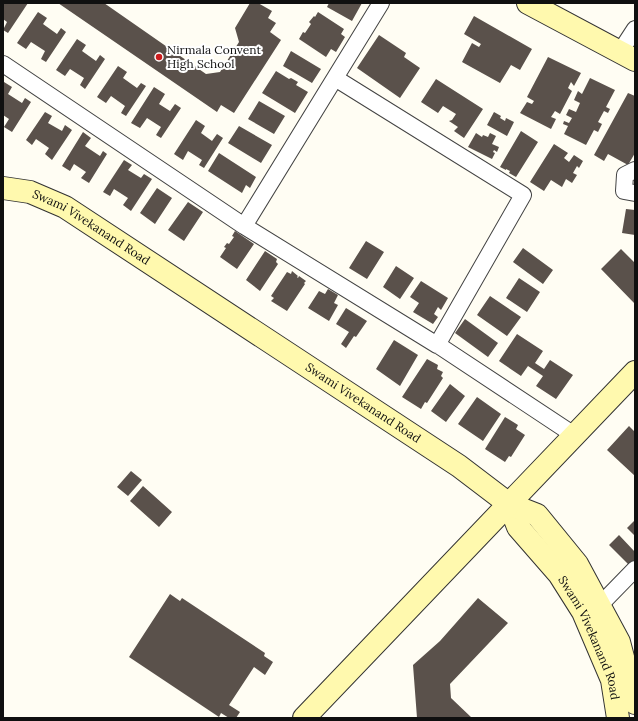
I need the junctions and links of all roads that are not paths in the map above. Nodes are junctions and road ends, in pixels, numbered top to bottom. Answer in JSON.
{"nodes":[{"id":1,"x":381,"y":3,"type":"edge"},
{"id":2,"x":528,"y":3,"type":"edge"},
{"id":3,"x":635,"y":29,"type":"edge"},
{"id":4,"x":628,"y":56,"type":"edge"},
{"id":5,"x":3,"y":64,"type":"edge"},
{"id":6,"x":335,"y":78,"type":"junction"},
{"id":7,"x":635,"y":170,"type":"edge"},
{"id":8,"x":3,"y":188,"type":"edge"},
{"id":9,"x":635,"y":193,"type":"edge"},
{"id":10,"x":244,"y":226,"type":"junction"},
{"id":11,"x":438,"y":345,"type":"junction"},
{"id":12,"x":635,"y":372,"type":"edge"},
{"id":13,"x":574,"y":435,"type":"junction"},
{"id":14,"x":509,"y":504,"type":"junction"},
{"id":15,"x":635,"y":569,"type":"edge"},
{"id":16,"x":591,"y":609,"type":"junction"},
{"id":17,"x":635,"y":703,"type":"edge"},
{"id":18,"x":304,"y":718,"type":"edge"},
{"id":19,"x":618,"y":718,"type":"edge"}],
"edges":[{"from":1,"to":6,"type":"street"},
{"from":2,"to":4,"type":"street"},
{"from":3,"to":4,"type":"street"},
{"from":5,"to":10,"type":"street"},
{"from":6,"to":10,"type":"street"},
{"from":6,"to":11,"type":"street"},
{"from":7,"to":9,"type":"street"},
{"from":8,"to":14,"type":"street","name":"Swami Vivekanand Road"},
{"from":10,"to":11,"type":"street"},
{"from":11,"to":13,"type":"street"},
{"from":12,"to":13,"type":"street"},
{"from":13,"to":14,"type":"street"},
{"from":14,"to":16,"type":"street","name":"Swami Vivekanand Road"},
{"from":14,"to":18,"type":"street"},
{"from":15,"to":16,"type":"street"},
{"from":16,"to":17,"type":"street"},
{"from":16,"to":19,"type":"street","name":"Swami Vivekanand Road"}]}
